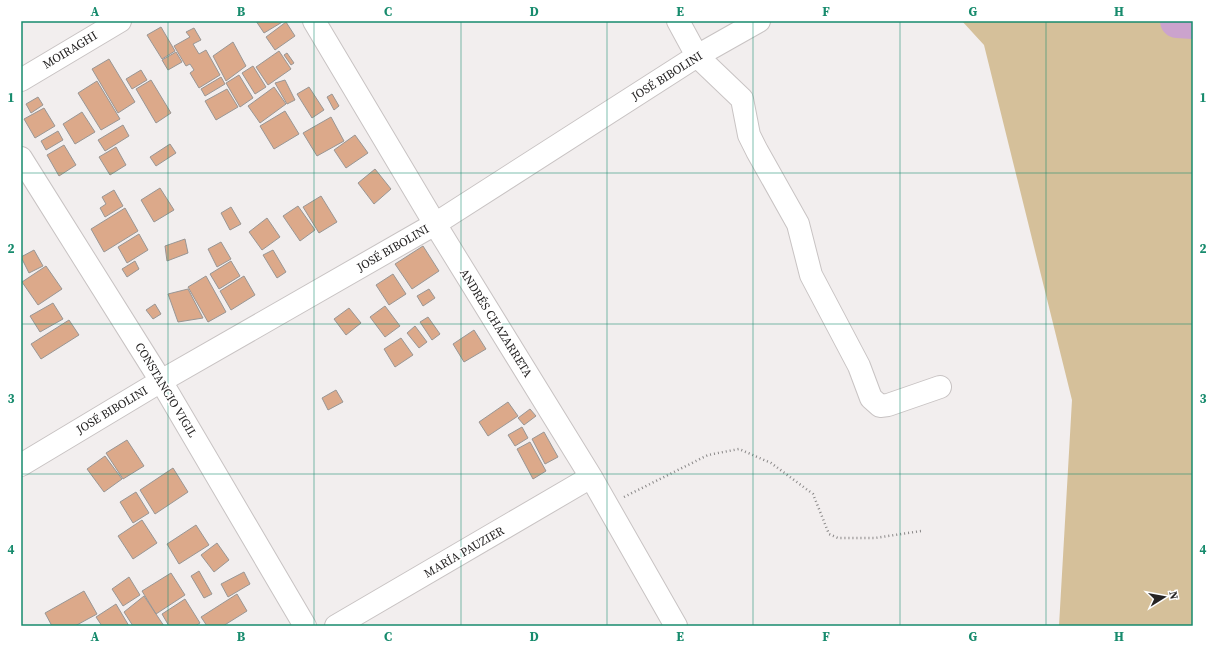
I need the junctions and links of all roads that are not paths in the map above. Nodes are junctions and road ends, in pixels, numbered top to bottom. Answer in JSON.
{"nodes":[{"id":1,"x":120,"y":21,"type":"edge"},
{"id":2,"x":314,"y":21,"type":"edge"},
{"id":3,"x":678,"y":21,"type":"edge"},
{"id":4,"x":759,"y":21,"type":"edge"},
{"id":5,"x":697,"y":56,"type":"junction"},
{"id":6,"x":21,"y":80,"type":"edge"},
{"id":7,"x":21,"y":158,"type":"edge"},
{"id":8,"x":435,"y":224,"type":"junction"},
{"id":9,"x":161,"y":381,"type":"junction"},
{"id":10,"x":940,"y":387,"type":"dead end"},
{"id":11,"x":21,"y":465,"type":"edge"},
{"id":12,"x":591,"y":477,"type":"junction"},
{"id":13,"x":305,"y":626,"type":"edge"},
{"id":14,"x":336,"y":626,"type":"edge"},
{"id":15,"x":676,"y":626,"type":"edge"}],
"edges":[{"from":1,"to":6,"type":"street","name":"MOIRAGHI"},
{"from":2,"to":8,"type":"street","name":"ANDRÉS CHAZARRETA"},
{"from":3,"to":5,"type":"street"},
{"from":4,"to":5,"type":"street","name":"JOSÉ BIBOLINI"},
{"from":5,"to":8,"type":"street","name":"JOSÉ BIBOLINI"},
{"from":5,"to":10,"type":"street"},
{"from":7,"to":9,"type":"street","name":"CONSTANCIO VIGIL"},
{"from":8,"to":9,"type":"street","name":"JOSÉ BIBOLINI"},
{"from":8,"to":12,"type":"street","name":"ANDRÉS CHAZARRETA"},
{"from":9,"to":11,"type":"street","name":"JOSÉ BIBOLINI"},
{"from":9,"to":13,"type":"street","name":"CONSTANCIO VIGIL"},
{"from":12,"to":14,"type":"street","name":"MARÍA PAUZIER"},
{"from":12,"to":15,"type":"street","name":"ANDRÉS CHAZARRETA"}]}
